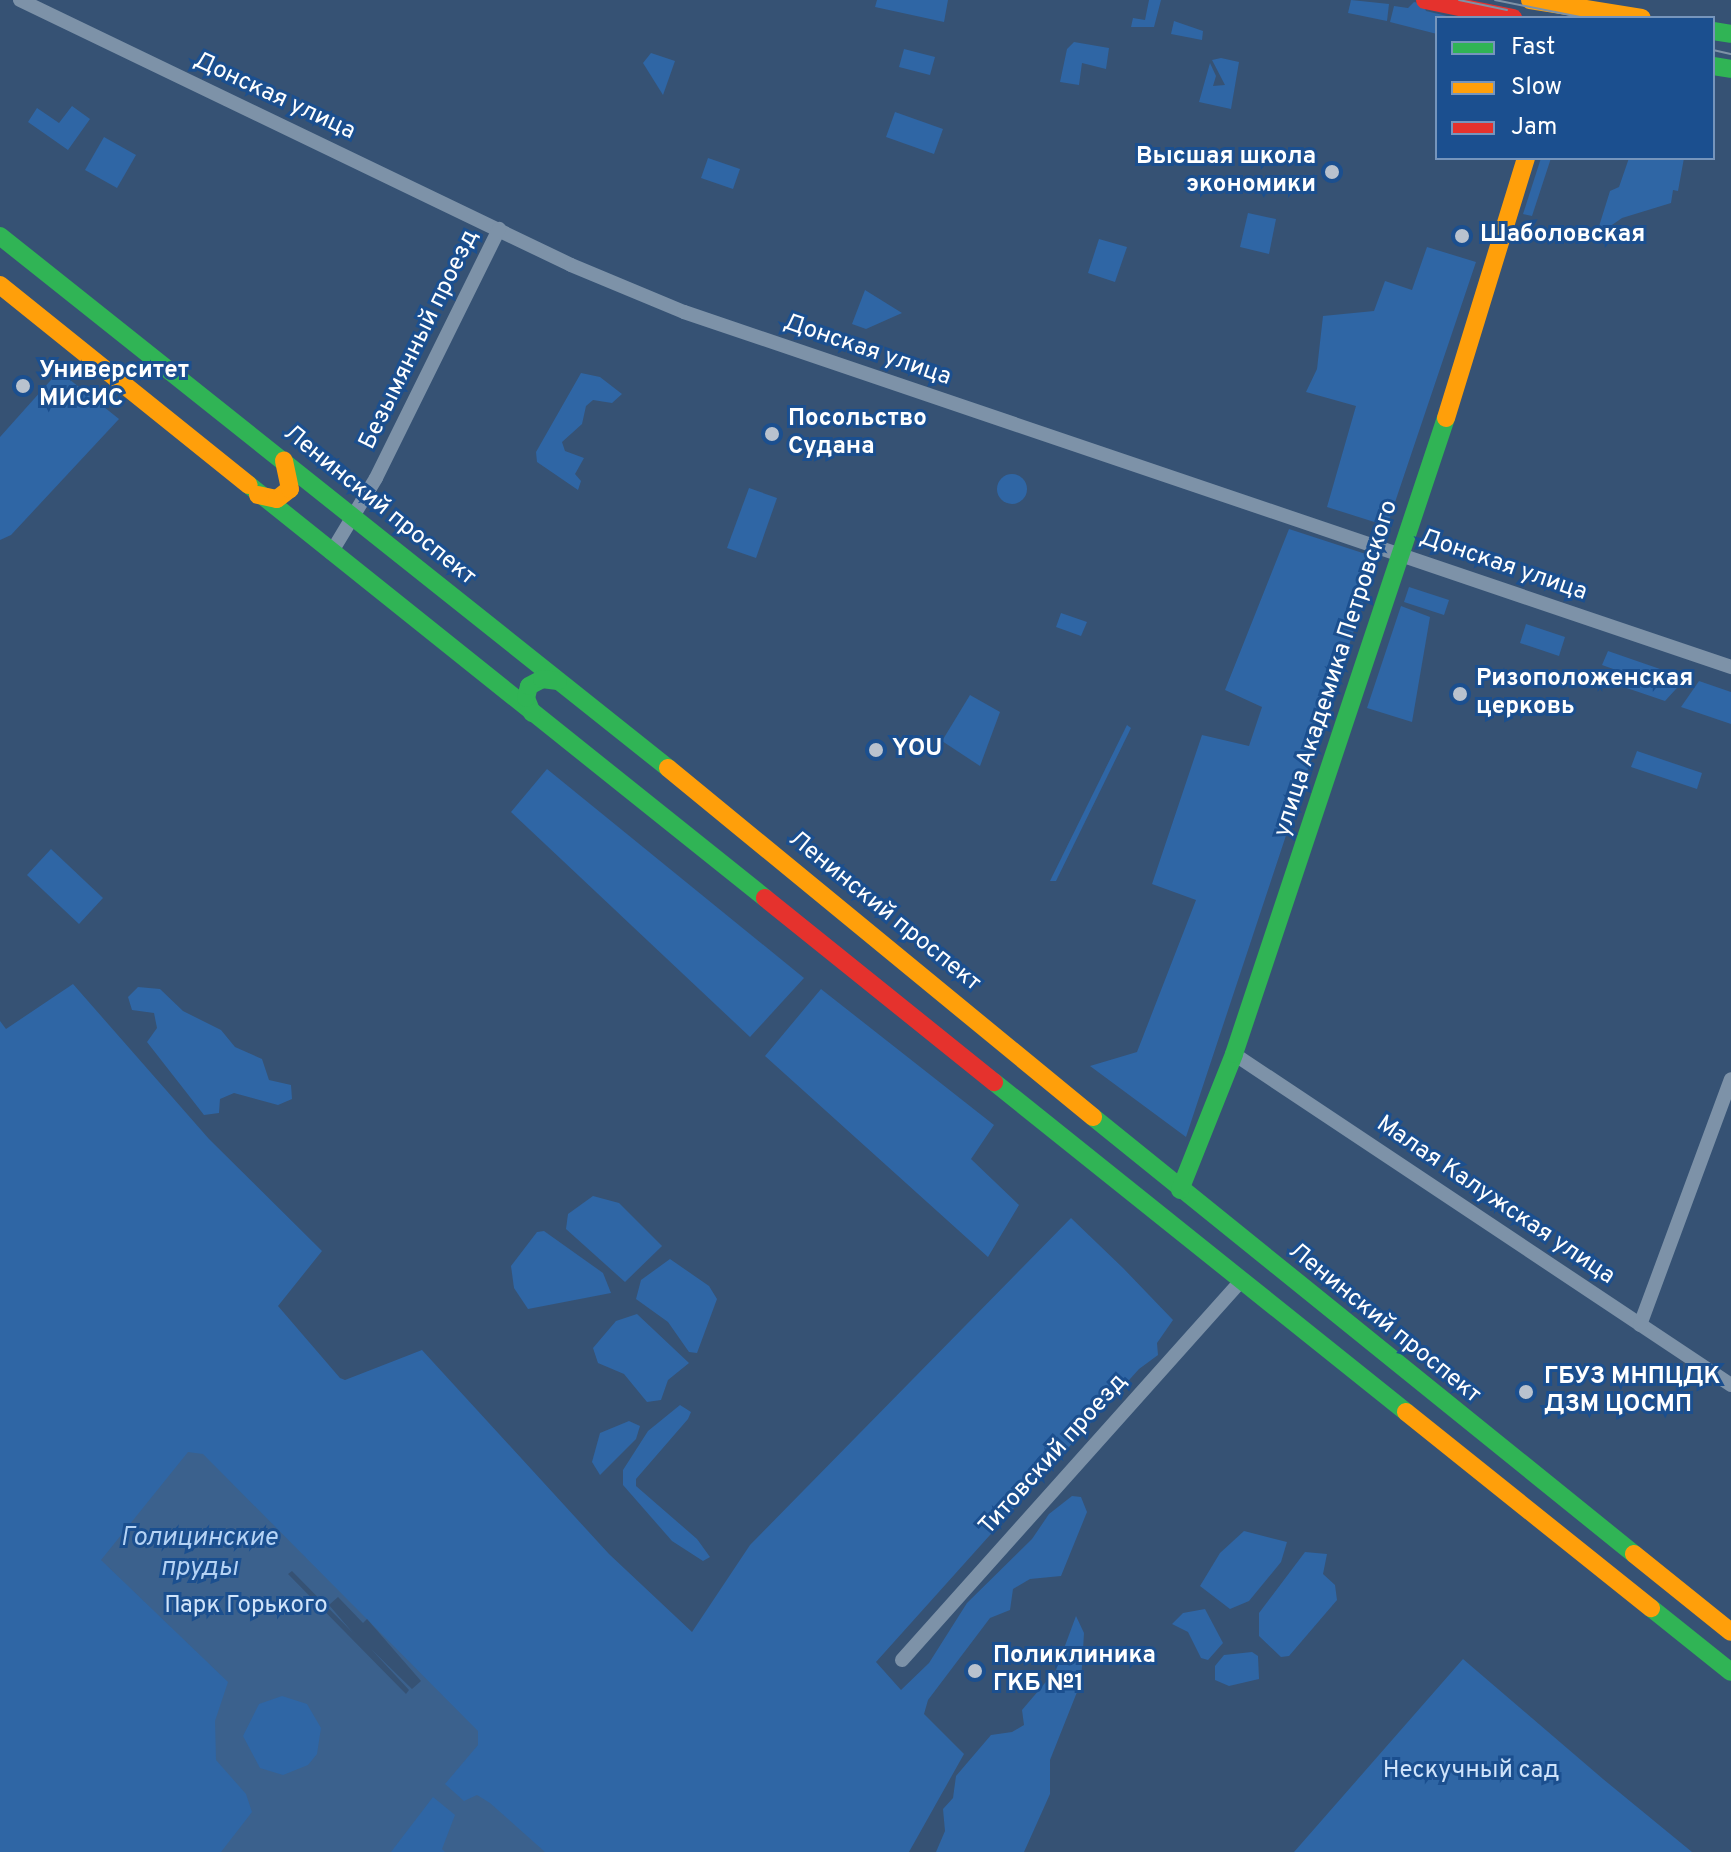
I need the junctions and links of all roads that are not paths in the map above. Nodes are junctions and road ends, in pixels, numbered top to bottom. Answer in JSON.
{"nodes":[{"id":1,"x":20,"y":0,"type":"edge"},
{"id":2,"x":1425,"y":0,"type":"edge"},
{"id":3,"x":1530,"y":0,"type":"edge"},
{"id":4,"x":1568,"y":12,"type":"edge"},
{"id":5,"x":1503,"y":16,"type":"edge"},
{"id":6,"x":1617,"y":16,"type":"edge"},
{"id":7,"x":1525,"y":160,"type":"edge"},
{"id":8,"x":499,"y":229,"type":"junction"},
{"id":9,"x":0,"y":236,"type":"edge"},
{"id":10,"x":0,"y":285,"type":"edge"},
{"id":11,"x":284,"y":461,"type":"junction"},
{"id":12,"x":258,"y":495,"type":"junction"},
{"id":13,"x":354,"y":515,"type":"junction"},
{"id":14,"x":331,"y":553,"type":"junction"},
{"id":15,"x":1401,"y":555,"type":"junction"},
{"id":16,"x":1731,"y":667,"type":"edge"},
{"id":17,"x":558,"y":681,"type":"junction"},
{"id":18,"x":532,"y":713,"type":"junction"},
{"id":19,"x":1234,"y":1054,"type":"junction"},
{"id":20,"x":1731,"y":1079,"type":"edge"},
{"id":21,"x":1180,"y":1190,"type":"junction"},
{"id":22,"x":1240,"y":1282,"type":"junction"},
{"id":23,"x":1640,"y":1325,"type":"junction"},
{"id":24,"x":1731,"y":1385,"type":"edge"},
{"id":25,"x":1731,"y":1632,"type":"edge"},
{"id":26,"x":902,"y":1660,"type":"dead end"},
{"id":27,"x":1731,"y":1672,"type":"edge"}],
"edges":[{"from":1,"to":8,"type":"street","name":"Донская улица"},
{"from":2,"to":5,"type":"main road"},
{"from":3,"to":4,"type":"main road"},
{"from":4,"to":6,"type":"main road"},
{"from":7,"to":15,"type":"main road","name":"улица Академика Петровского"},
{"from":8,"to":13,"type":"street","name":"Безымянный проезд"},
{"from":8,"to":15,"type":"street","name":"Донская улица"},
{"from":9,"to":11,"type":"main road","name":"Ленинский проспект"},
{"from":10,"to":12,"type":"main road"},
{"from":11,"to":12,"type":"main road"},
{"from":11,"to":13,"type":"main road","name":"Ленинский проспект"},
{"from":12,"to":14,"type":"main road"},
{"from":13,"to":14,"type":"street","name":"Безымянный проезд"},
{"from":13,"to":17,"type":"main road","name":"Ленинский проспект"},
{"from":14,"to":18,"type":"main road"},
{"from":15,"to":16,"type":"street","name":"Донская улица"},
{"from":15,"to":19,"type":"main road","name":"улица Академика Петровского"},
{"from":17,"to":18,"type":"main road"},
{"from":17,"to":21,"type":"main road","name":"Ленинский проспект"},
{"from":18,"to":22,"type":"main road"},
{"from":19,"to":21,"type":"main road","name":"улица Академика Петровского"},
{"from":19,"to":23,"type":"street","name":"Малая Калужская улица"},
{"from":20,"to":23,"type":"street"},
{"from":21,"to":25,"type":"main road","name":"Ленинский проспект"},
{"from":22,"to":26,"type":"street","name":"Титовский проезд"},
{"from":22,"to":27,"type":"main road"},
{"from":23,"to":24,"type":"street","name":"Малая Калужская улица"}]}
